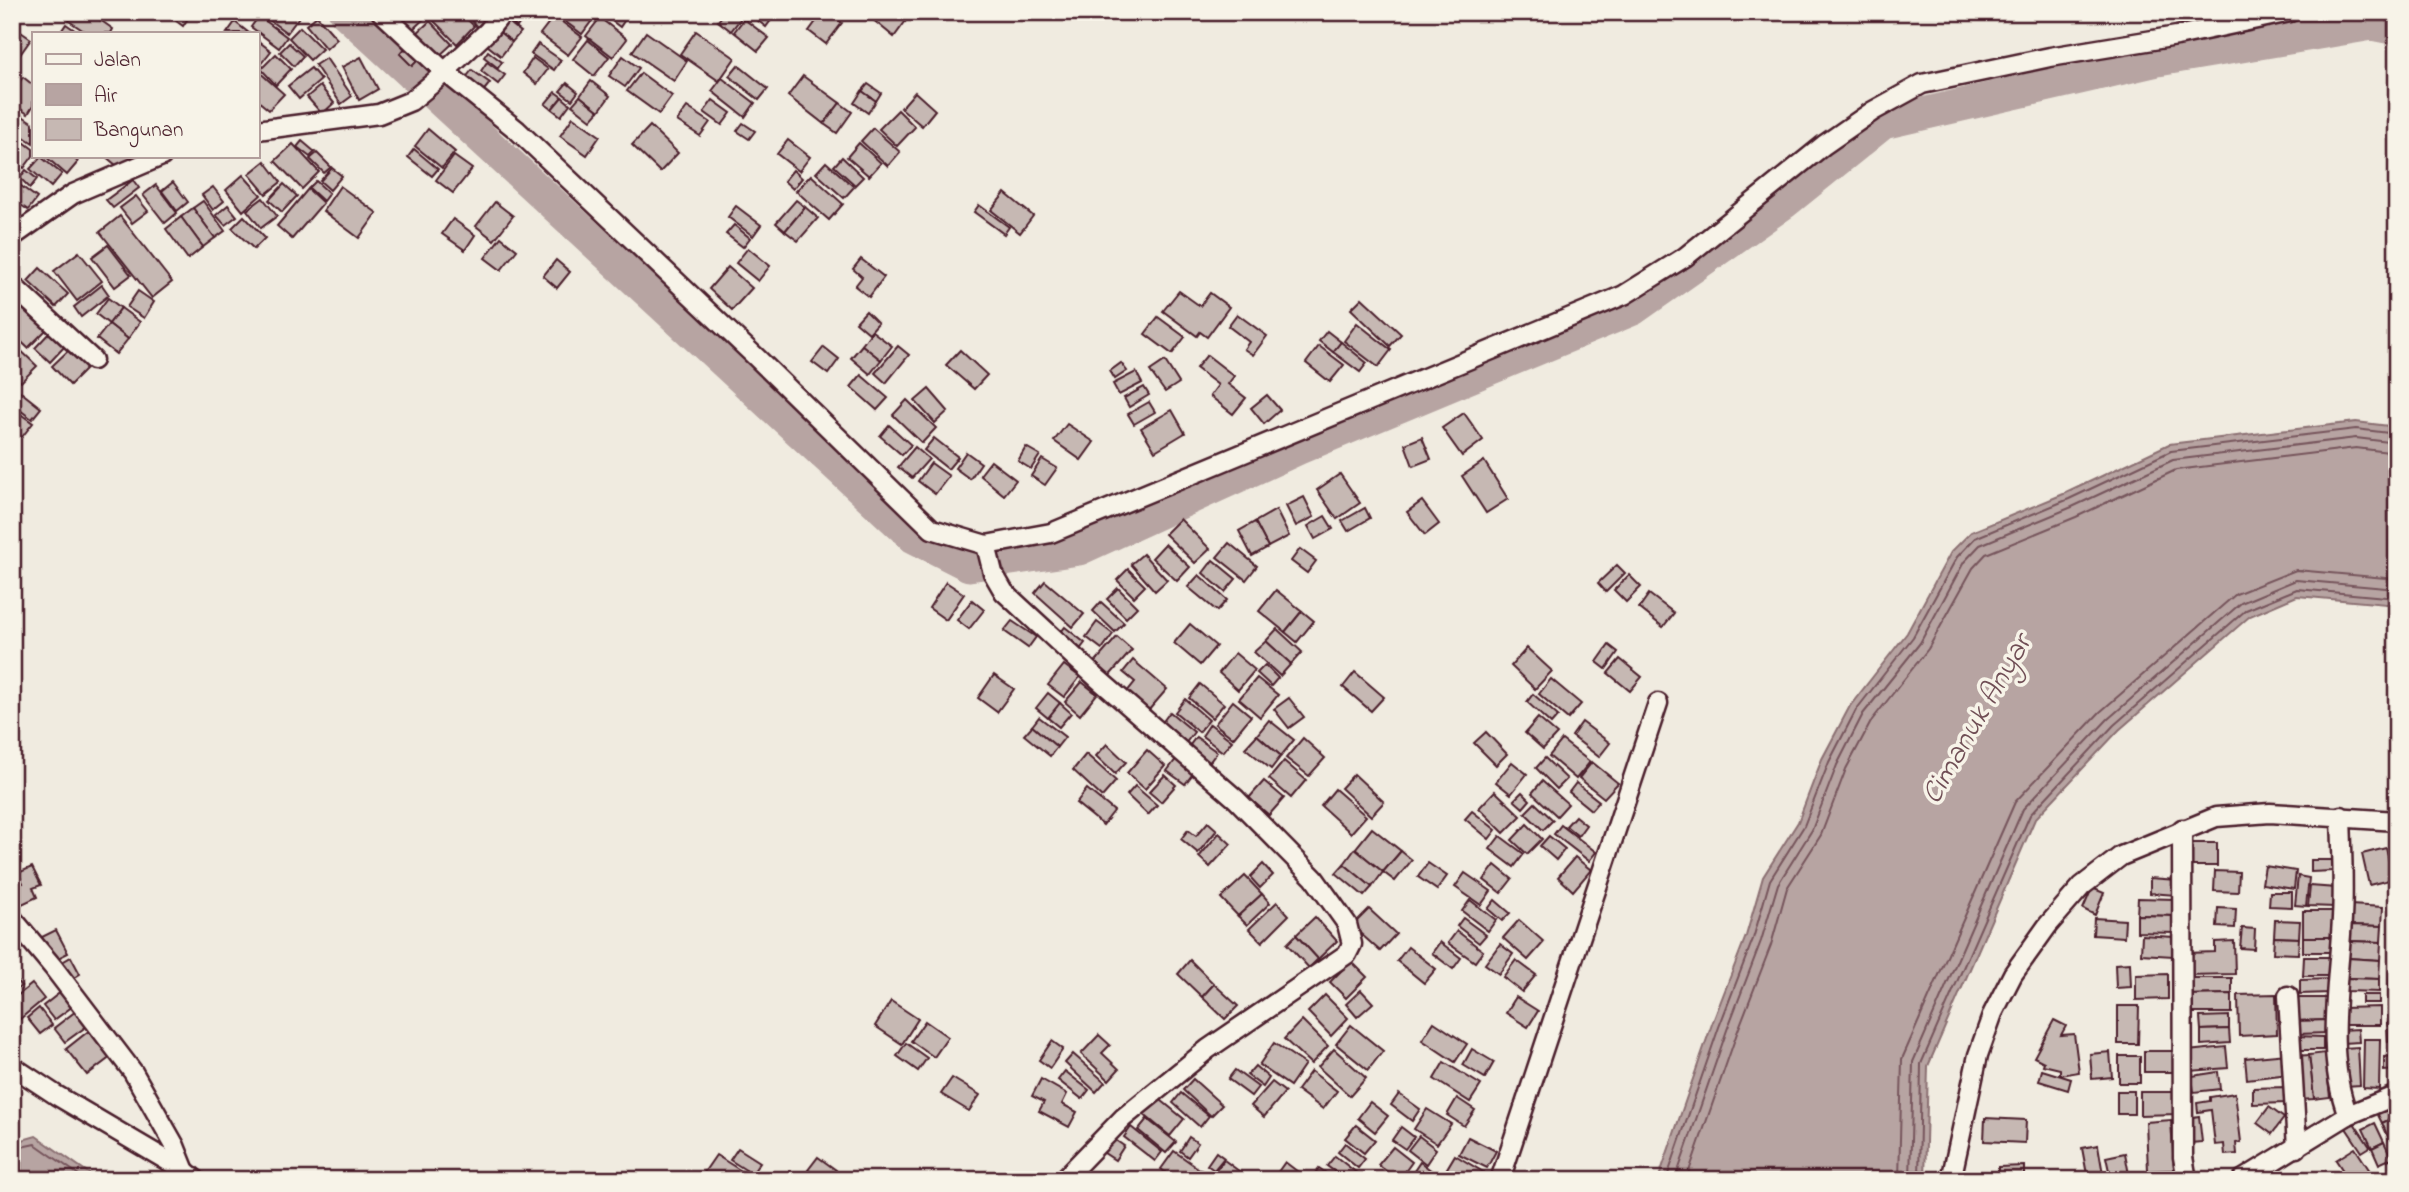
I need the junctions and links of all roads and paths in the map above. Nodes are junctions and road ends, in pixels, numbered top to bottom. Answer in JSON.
{"nodes":[{"id":1,"x":381,"y":12,"type":"edge"},
{"id":2,"x":503,"y":12,"type":"edge"},
{"id":3,"x":2290,"y":12,"type":"edge"},
{"id":4,"x":439,"y":77,"type":"junction"},
{"id":5,"x":259,"y":130,"type":"edge"},
{"id":6,"x":157,"y":158,"type":"edge"},
{"id":7,"x":12,"y":237,"type":"edge"},
{"id":8,"x":12,"y":285,"type":"edge"},
{"id":9,"x":93,"y":360,"type":"dead end"},
{"id":10,"x":987,"y":550,"type":"junction"},
{"id":11,"x":1658,"y":703,"type":"dead end"},
{"id":12,"x":2341,"y":816,"type":"junction"},
{"id":13,"x":2397,"y":821,"type":"edge"},
{"id":14,"x":2182,"y":830,"type":"junction"},
{"id":15,"x":12,"y":918,"type":"edge"},
{"id":16,"x":2288,"y":996,"type":"dead end"},
{"id":17,"x":12,"y":1066,"type":"edge"},
{"id":18,"x":2397,"y":1095,"type":"edge"},
{"id":19,"x":2348,"y":1115,"type":"junction"},
{"id":20,"x":2295,"y":1138,"type":"junction"},
{"id":21,"x":190,"y":1175,"type":"edge"},
{"id":22,"x":1063,"y":1180,"type":"edge"},
{"id":23,"x":1500,"y":1180,"type":"edge"},
{"id":24,"x":1951,"y":1180,"type":"edge"},
{"id":25,"x":2187,"y":1180,"type":"edge"},
{"id":26,"x":2242,"y":1180,"type":"edge"}],
"edges":[{"from":1,"to":4,"type":"street"},
{"from":2,"to":4,"type":"street"},
{"from":3,"to":10,"type":"street"},
{"from":4,"to":5,"type":"street"},
{"from":4,"to":10,"type":"street"},
{"from":6,"to":7,"type":"street"},
{"from":8,"to":9,"type":"street"},
{"from":10,"to":22,"type":"street"},
{"from":11,"to":23,"type":"street"},
{"from":12,"to":13,"type":"street"},
{"from":12,"to":14,"type":"street"},
{"from":12,"to":19,"type":"street"},
{"from":14,"to":24,"type":"street"},
{"from":14,"to":25,"type":"street"},
{"from":15,"to":21,"type":"street"},
{"from":16,"to":20,"type":"street"},
{"from":17,"to":21,"type":"street"},
{"from":18,"to":19,"type":"street"},
{"from":19,"to":20,"type":"street"},
{"from":20,"to":26,"type":"street"}]}
